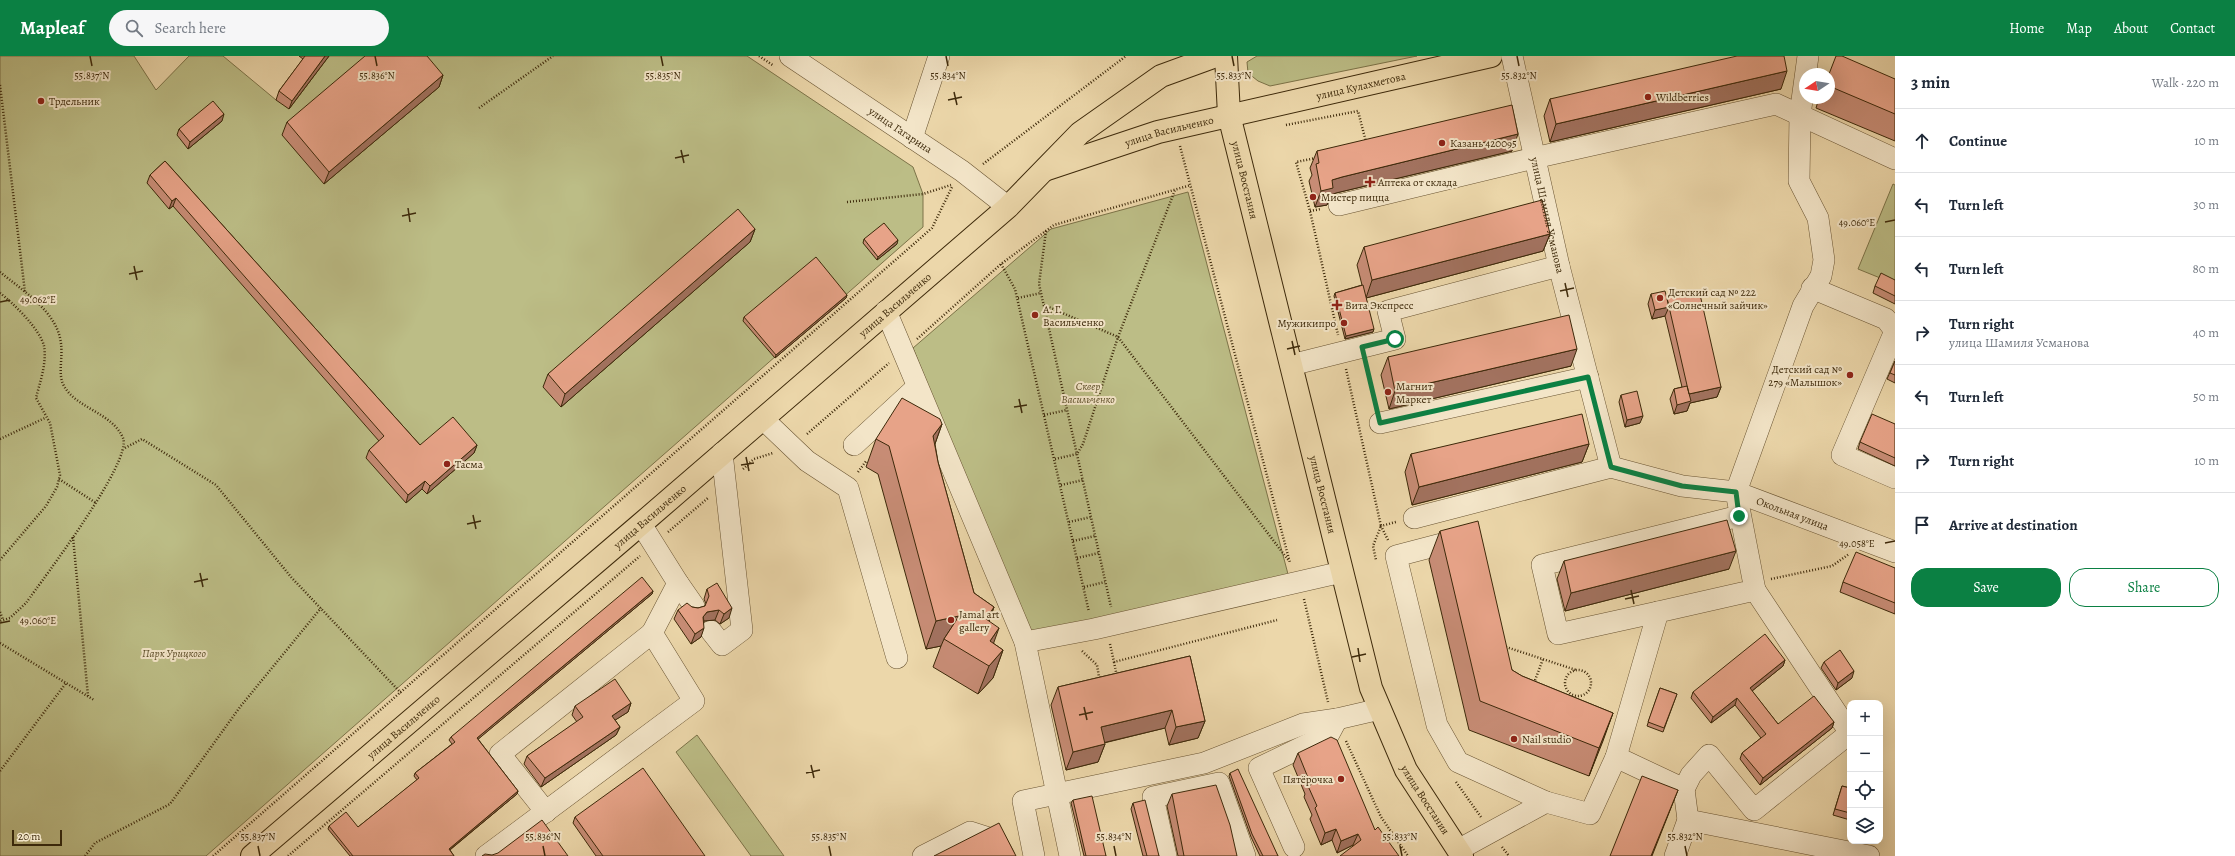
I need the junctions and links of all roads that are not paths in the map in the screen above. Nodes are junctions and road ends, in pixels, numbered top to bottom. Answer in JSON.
{"nodes":[{"id":1,"x":790,"y":56,"type":"edge"},
{"id":2,"x":939,"y":56,"type":"edge"},
{"id":3,"x":1226,"y":56,"type":"edge"},
{"id":4,"x":1491,"y":56,"type":"edge"},
{"id":5,"x":1512,"y":56,"type":"edge"},
{"id":6,"x":1808,"y":56,"type":"edge"},
{"id":7,"x":1207,"y":58,"type":"edge"},
{"id":8,"x":1448,"y":61,"type":"edge"},
{"id":9,"x":1229,"y":115,"type":"junction"},
{"id":10,"x":1800,"y":115,"type":"junction"},
{"id":11,"x":912,"y":138,"type":"junction"},
{"id":12,"x":1534,"y":158,"type":"junction"},
{"id":13,"x":1895,"y":159,"type":"edge"},
{"id":14,"x":1042,"y":170,"type":"junction"},
{"id":15,"x":1339,"y":205,"type":"dead end"},
{"id":16,"x":1008,"y":207,"type":"junction"},
{"id":17,"x":1559,"y":266,"type":"junction"},
{"id":18,"x":1812,"y":288,"type":"junction"},
{"id":19,"x":886,"y":311,"type":"junction"},
{"id":20,"x":1291,"y":365,"type":"junction"},
{"id":21,"x":1588,"y":377,"type":"junction"},
{"id":22,"x":917,"y":387,"type":"junction"},
{"id":23,"x":763,"y":418,"type":"junction"},
{"id":24,"x":1380,"y":423,"type":"road end"},
{"id":25,"x":862,"y":450,"type":"road end"},
{"id":26,"x":722,"y":453,"type":"junction"},
{"id":27,"x":1611,"y":467,"type":"junction"},
{"id":28,"x":1895,"y":478,"type":"edge"},
{"id":29,"x":1736,"y":492,"type":"junction"},
{"id":30,"x":1739,"y":516,"type":"junction"},
{"id":31,"x":1405,"y":520,"type":"road end"},
{"id":32,"x":641,"y":524,"type":"junction"},
{"id":33,"x":1480,"y":534,"type":"edge"},
{"id":34,"x":1895,"y":552,"type":"edge"},
{"id":35,"x":1342,"y":572,"type":"junction"},
{"id":36,"x":678,"y":583,"type":"junction"},
{"id":37,"x":1755,"y":590,"type":"junction"},
{"id":38,"x":694,"y":606,"type":"edge"},
{"id":39,"x":1658,"y":612,"type":"junction"},
{"id":40,"x":711,"y":631,"type":"dead end"},
{"id":41,"x":652,"y":634,"type":"junction"},
{"id":42,"x":1024,"y":642,"type":"junction"},
{"id":43,"x":897,"y":658,"type":"dead end"},
{"id":44,"x":1380,"y":709,"type":"junction"},
{"id":45,"x":1337,"y":719,"type":"junction"},
{"id":46,"x":1600,"y":727,"type":"edge"},
{"id":47,"x":1622,"y":736,"type":"junction"},
{"id":48,"x":1616,"y":757,"type":"junction"},
{"id":49,"x":1684,"y":789,"type":"junction"},
{"id":50,"x":1056,"y":794,"type":"junction"},
{"id":51,"x":1546,"y":802,"type":"junction"},
{"id":52,"x":546,"y":812,"type":"junction"},
{"id":53,"x":1688,"y":820,"type":"junction"},
{"id":54,"x":1294,"y":847,"type":"dead end"},
{"id":55,"x":1460,"y":853,"type":"edge"},
{"id":56,"x":252,"y":856,"type":"edge"},
{"id":57,"x":486,"y":856,"type":"edge"},
{"id":58,"x":923,"y":856,"type":"edge"},
{"id":59,"x":1004,"y":856,"type":"edge"},
{"id":60,"x":1034,"y":856,"type":"edge"},
{"id":61,"x":1070,"y":856,"type":"edge"},
{"id":62,"x":1166,"y":856,"type":"edge"},
{"id":63,"x":1245,"y":856,"type":"edge"},
{"id":64,"x":1675,"y":856,"type":"edge"},
{"id":65,"x":1869,"y":856,"type":"edge"}],
"edges":[{"from":1,"to":11,"type":"street","name":"улица Гагарина"},
{"from":2,"to":11,"type":"street"},
{"from":3,"to":9,"type":"main road","name":"улица Восстания"},
{"from":4,"to":8,"type":"main road","name":"улица Кулахметова"},
{"from":5,"to":12,"type":"street","name":"улица Шамиля Усманова"},
{"from":6,"to":10,"type":"street"},
{"from":7,"to":9,"type":"main road","name":"улица Восстания"},
{"from":7,"to":14,"type":"main road","name":"улица Васильченко"},
{"from":8,"to":9,"type":"main road","name":"улица Кулахметова"},
{"from":9,"to":14,"type":"main road","name":"улица Васильченко"},
{"from":9,"to":20,"type":"main road","name":"улица Восстания"},
{"from":10,"to":12,"type":"street"},
{"from":10,"to":13,"type":"street"},
{"from":10,"to":18,"type":"street"},
{"from":11,"to":16,"type":"street","name":"улица Гагарина"},
{"from":12,"to":15,"type":"street"},
{"from":12,"to":17,"type":"street","name":"улица Шамиля Усманова"},
{"from":14,"to":16,"type":"main road","name":"улица Васильченко"},
{"from":16,"to":19,"type":"main road","name":"улица Васильченко"},
{"from":17,"to":20,"type":"street"},
{"from":17,"to":21,"type":"street","name":"улица Шамиля Усманова"},
{"from":18,"to":28,"type":"street"},
{"from":18,"to":29,"type":"street"},
{"from":19,"to":22,"type":"street"},
{"from":19,"to":23,"type":"main road","name":"улица Васильченко"},
{"from":20,"to":35,"type":"main road","name":"улица Восстания"},
{"from":21,"to":24,"type":"street"},
{"from":21,"to":27,"type":"street","name":"улица Шамиля Усманова"},
{"from":22,"to":25,"type":"street"},
{"from":22,"to":42,"type":"street"},
{"from":23,"to":26,"type":"main road","name":"улица Васильченко"},
{"from":23,"to":43,"type":"street"},
{"from":26,"to":32,"type":"main road","name":"улица Васильченко"},
{"from":26,"to":40,"type":"street"},
{"from":27,"to":29,"type":"street","name":"Окольная улица"},
{"from":27,"to":31,"type":"street"},
{"from":29,"to":30,"type":"street"},
{"from":29,"to":34,"type":"street","name":"Окольная улица"},
{"from":30,"to":37,"type":"street"},
{"from":30,"to":39,"type":"street"},
{"from":32,"to":36,"type":"street"},
{"from":32,"to":56,"type":"main road","name":"улица Васильченко"},
{"from":33,"to":51,"type":"street"},
{"from":35,"to":42,"type":"street"},
{"from":35,"to":44,"type":"main road","name":"улица Восстания"},
{"from":36,"to":38,"type":"street"},
{"from":36,"to":41,"type":"street"},
{"from":37,"to":39,"type":"street"},
{"from":37,"to":49,"type":"street"},
{"from":39,"to":47,"type":"street"},
{"from":41,"to":52,"type":"street"},
{"from":41,"to":52,"type":"street"},
{"from":42,"to":50,"type":"street"},
{"from":44,"to":45,"type":"street"},
{"from":44,"to":55,"type":"main road","name":"улица Восстания"},
{"from":45,"to":50,"type":"street"},
{"from":45,"to":54,"type":"street"},
{"from":46,"to":47,"type":"street"},
{"from":47,"to":48,"type":"street"},
{"from":48,"to":49,"type":"street"},
{"from":48,"to":51,"type":"street"},
{"from":49,"to":53,"type":"street"},
{"from":50,"to":60,"type":"street"},
{"from":50,"to":61,"type":"street"},
{"from":51,"to":55,"type":"street"},
{"from":52,"to":57,"type":"street"},
{"from":53,"to":64,"type":"street"},
{"from":53,"to":65,"type":"street"},
{"from":58,"to":59,"type":"street"},
{"from":62,"to":63,"type":"street"}]}
